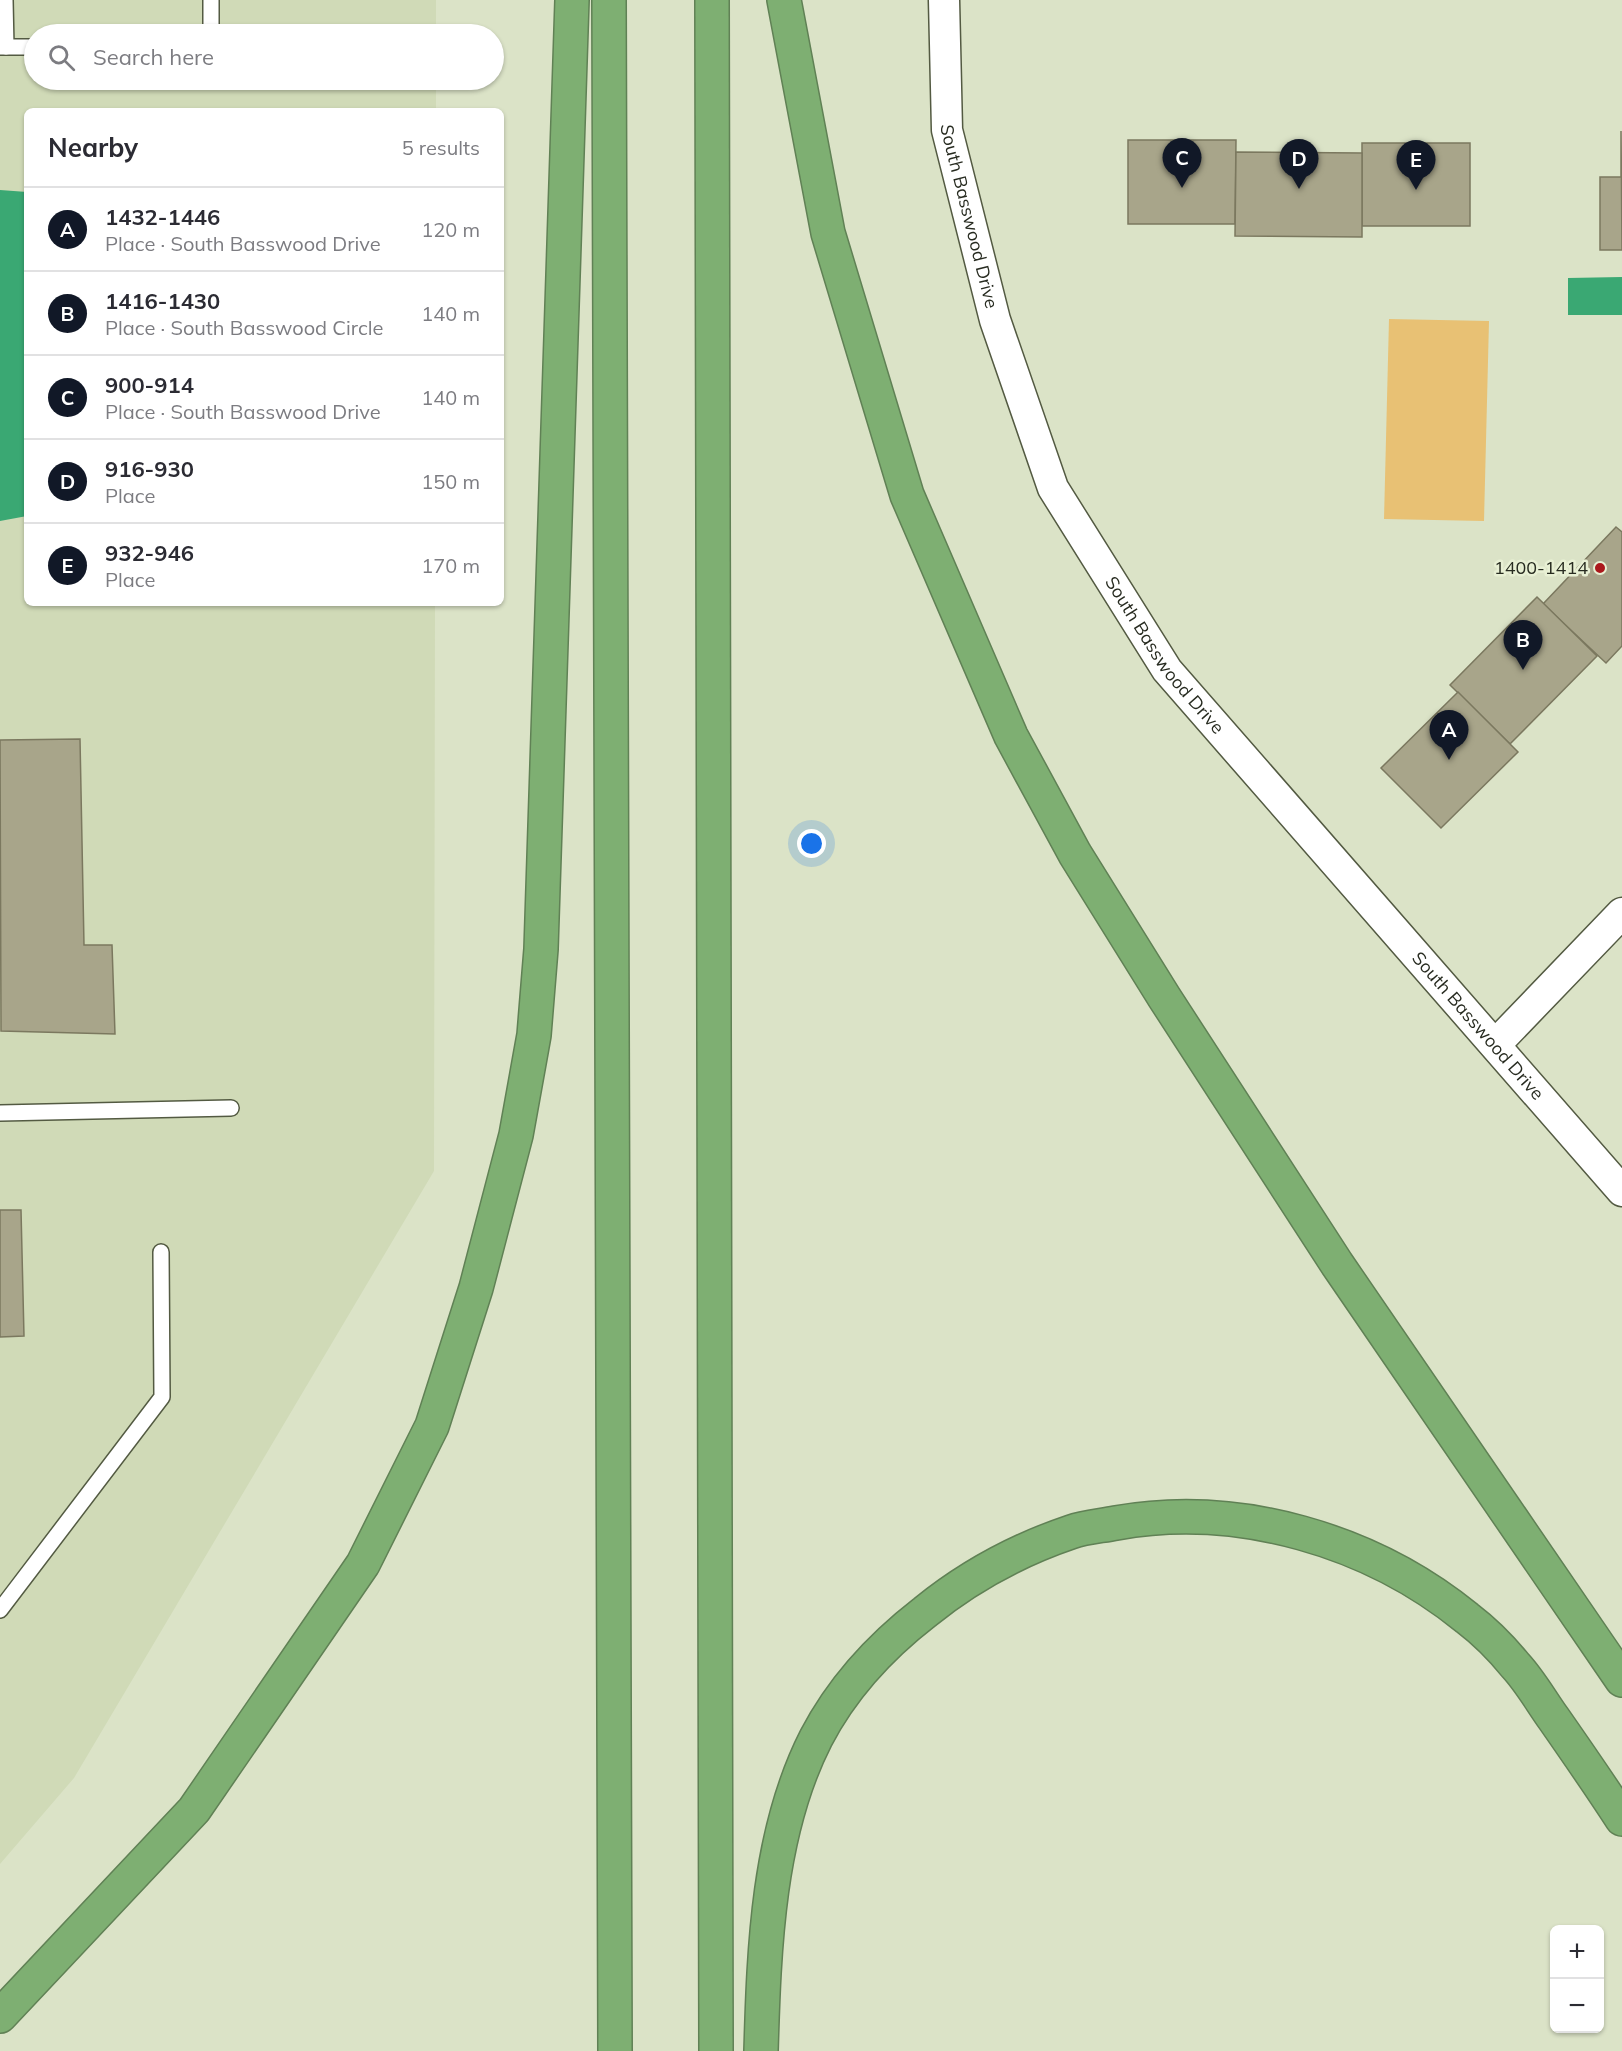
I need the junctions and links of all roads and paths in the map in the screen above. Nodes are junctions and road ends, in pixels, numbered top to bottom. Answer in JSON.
{"nodes":[{"id":1,"x":5,"y":0,"type":"edge"},
{"id":2,"x":211,"y":0,"type":"edge"},
{"id":3,"x":572,"y":0,"type":"edge"},
{"id":4,"x":609,"y":0,"type":"edge"},
{"id":5,"x":712,"y":0,"type":"edge"},
{"id":6,"x":784,"y":0,"type":"edge"},
{"id":7,"x":944,"y":0,"type":"edge"},
{"id":8,"x":211,"y":24,"type":"edge"},
{"id":9,"x":3,"y":47,"type":"edge"},
{"id":10,"x":24,"y":47,"type":"edge"},
{"id":11,"x":1622,"y":913,"type":"edge"},
{"id":12,"x":1495,"y":1045,"type":"junction"},
{"id":13,"x":231,"y":1108,"type":"dead end"},
{"id":14,"x":0,"y":1113,"type":"edge"},
{"id":15,"x":1622,"y":1191,"type":"edge"},
{"id":16,"x":161,"y":1252,"type":"dead end"},
{"id":17,"x":0,"y":1610,"type":"edge"},
{"id":18,"x":1622,"y":1680,"type":"edge"},
{"id":19,"x":1622,"y":1819,"type":"edge"},
{"id":20,"x":0,"y":2016,"type":"edge"},
{"id":21,"x":615,"y":2051,"type":"edge"},
{"id":22,"x":716,"y":2051,"type":"edge"},
{"id":23,"x":761,"y":2051,"type":"edge"}],
"edges":[{"from":1,"to":9,"type":"lane"},
{"from":2,"to":8,"type":"lane"},
{"from":3,"to":20,"type":"highway"},
{"from":4,"to":21,"type":"highway"},
{"from":5,"to":22,"type":"highway"},
{"from":6,"to":18,"type":"highway"},
{"from":7,"to":12,"type":"street","name":"South Basswood Drive"},
{"from":9,"to":10,"type":"lane"},
{"from":11,"to":12,"type":"street"},
{"from":12,"to":15,"type":"street","name":"South Basswood Drive"},
{"from":13,"to":14,"type":"lane"},
{"from":16,"to":17,"type":"lane"},
{"from":19,"to":23,"type":"highway"}]}
